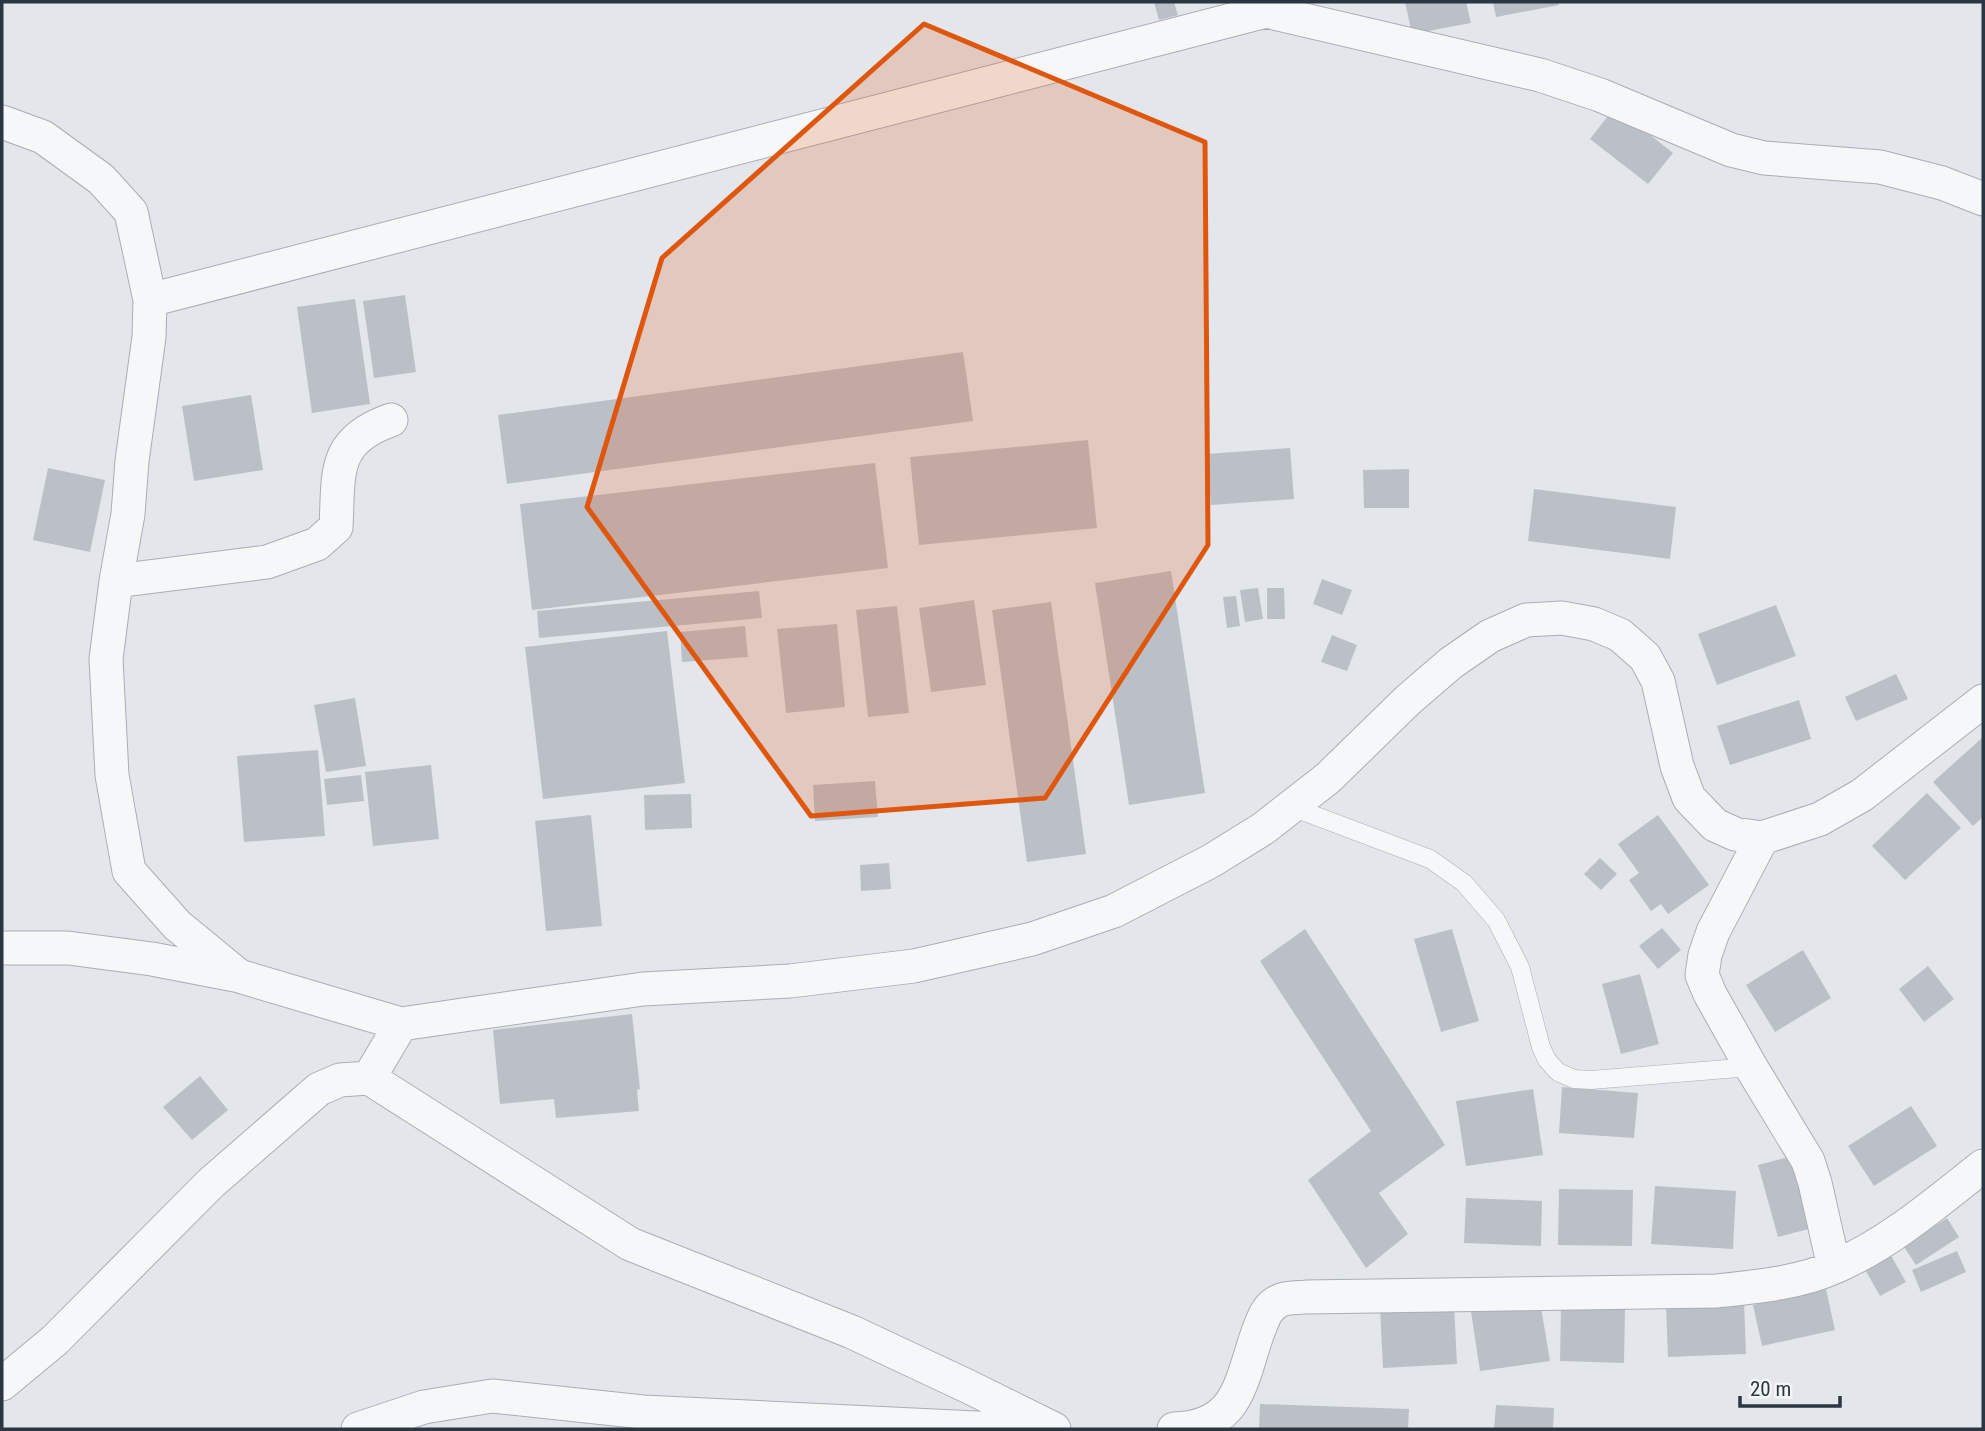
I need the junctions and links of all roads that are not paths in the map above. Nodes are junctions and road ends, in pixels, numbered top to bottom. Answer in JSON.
{"nodes":[{"id":1,"x":1306,"y":2,"type":"edge"},
{"id":2,"x":1266,"y":11,"type":"junction"},
{"id":3,"x":2,"y":122,"type":"edge"},
{"id":4,"x":1983,"y":199,"type":"edge"},
{"id":5,"x":150,"y":300,"type":"junction"},
{"id":6,"x":391,"y":420,"type":"dead end"},
{"id":7,"x":116,"y":581,"type":"junction"},
{"id":8,"x":1983,"y":701,"type":"edge"},
{"id":9,"x":1292,"y":807,"type":"junction"},
{"id":10,"x":1762,"y":838,"type":"junction"},
{"id":11,"x":2,"y":948,"type":"edge"},
{"id":12,"x":239,"y":976,"type":"junction"},
{"id":13,"x":401,"y":1024,"type":"junction"},
{"id":14,"x":1751,"y":1067,"type":"junction"},
{"id":15,"x":369,"y":1077,"type":"junction"},
{"id":16,"x":1983,"y":1166,"type":"edge"},
{"id":17,"x":1983,"y":1193,"type":"edge"},
{"id":18,"x":1944,"y":1197,"type":"junction"},
{"id":19,"x":1834,"y":1267,"type":"junction"},
{"id":20,"x":2,"y":1384,"type":"edge"},
{"id":21,"x":358,"y":1429,"type":"edge"},
{"id":22,"x":997,"y":1429,"type":"edge"},
{"id":23,"x":1054,"y":1429,"type":"edge"},
{"id":24,"x":1174,"y":1429,"type":"edge"}],
"edges":[{"from":1,"to":2,"type":"street"},
{"from":2,"to":4,"type":"street"},
{"from":2,"to":5,"type":"street"},
{"from":3,"to":5,"type":"street"},
{"from":5,"to":7,"type":"street"},
{"from":6,"to":7,"type":"street"},
{"from":7,"to":12,"type":"street"},
{"from":8,"to":10,"type":"street"},
{"from":9,"to":10,"type":"street"},
{"from":9,"to":13,"type":"street"},
{"from":9,"to":14,"type":"lane"},
{"from":10,"to":14,"type":"street"},
{"from":11,"to":12,"type":"street"},
{"from":12,"to":13,"type":"street"},
{"from":13,"to":15,"type":"street"},
{"from":14,"to":19,"type":"street"},
{"from":15,"to":20,"type":"street"},
{"from":15,"to":23,"type":"street"},
{"from":16,"to":18,"type":"street"},
{"from":17,"to":18,"type":"street"},
{"from":18,"to":19,"type":"street"},
{"from":19,"to":24,"type":"street"},
{"from":21,"to":22,"type":"street"}]}
